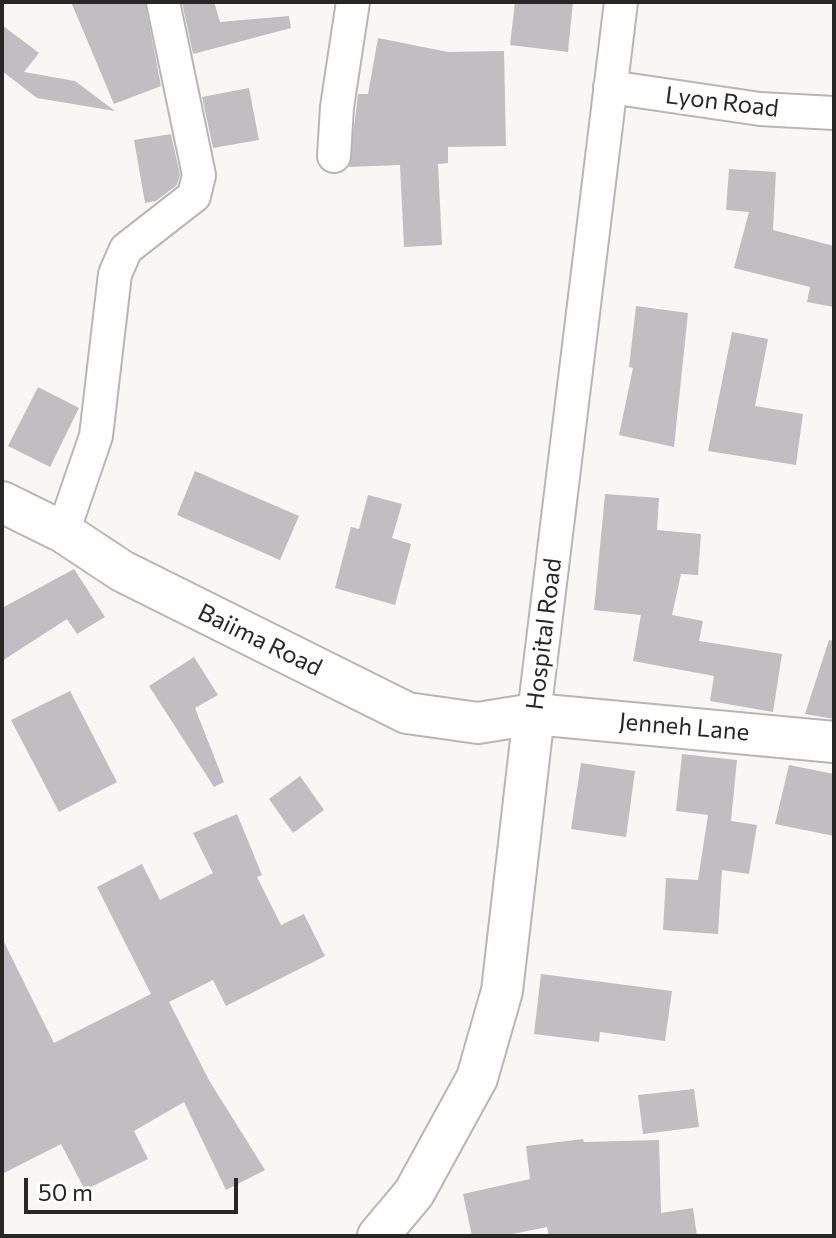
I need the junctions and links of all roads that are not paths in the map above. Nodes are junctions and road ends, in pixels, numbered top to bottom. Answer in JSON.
{"nodes":[{"id":1,"x":163,"y":2,"type":"edge"},
{"id":2,"x":353,"y":2,"type":"edge"},
{"id":3,"x":621,"y":2,"type":"edge"},
{"id":4,"x":610,"y":87,"type":"junction"},
{"id":5,"x":834,"y":113,"type":"edge"},
{"id":6,"x":334,"y":156,"type":"dead end"},
{"id":7,"x":2,"y":502,"type":"edge"},
{"id":8,"x":63,"y":532,"type":"junction"},
{"id":9,"x":534,"y":714,"type":"junction"},
{"id":10,"x":834,"y":742,"type":"edge"},
{"id":11,"x":378,"y":1236,"type":"edge"}],
"edges":[{"from":1,"to":8,"type":"street"},
{"from":2,"to":6,"type":"street"},
{"from":3,"to":4,"type":"street","name":"Hospital Road"},
{"from":4,"to":5,"type":"street","name":"Lyon Road"},
{"from":4,"to":9,"type":"street","name":"Hospital Road"},
{"from":7,"to":8,"type":"street","name":"Baiima Road"},
{"from":8,"to":9,"type":"street","name":"Baiima Road"},
{"from":9,"to":10,"type":"street","name":"Jenneh Lane"},
{"from":9,"to":11,"type":"street","name":"Hospital Road"}]}
